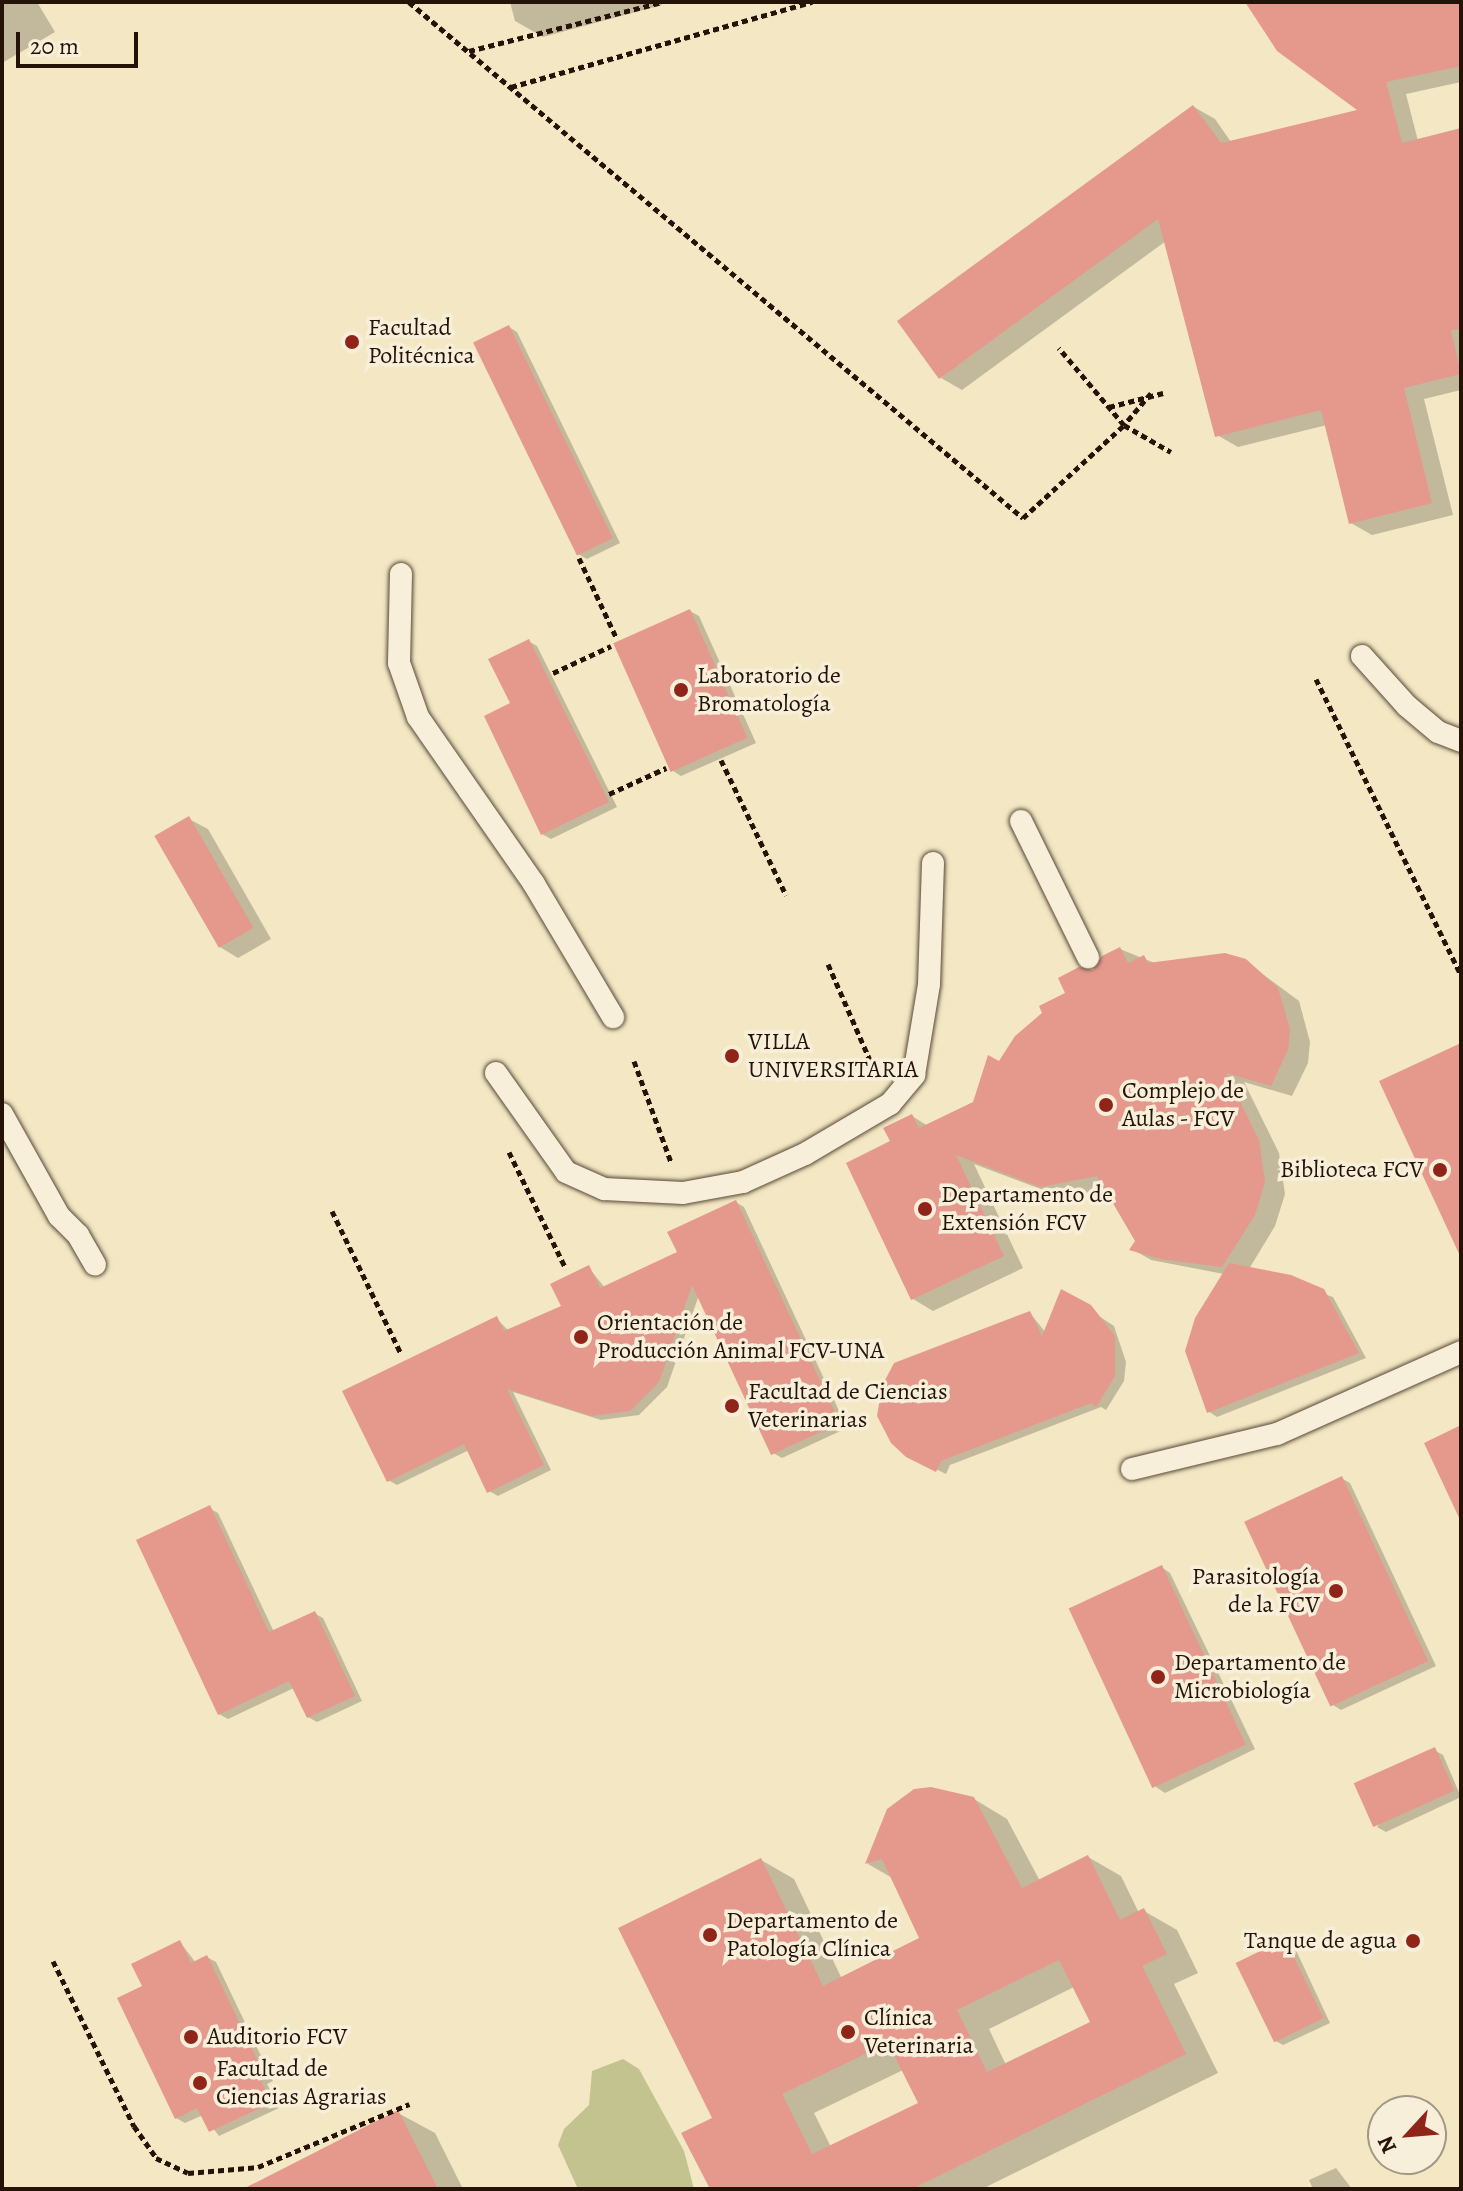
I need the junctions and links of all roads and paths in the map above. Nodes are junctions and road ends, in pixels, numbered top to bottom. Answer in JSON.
{"nodes":[{"id":1,"x":409,"y":2,"type":"edge"},
{"id":2,"x":662,"y":2,"type":"edge"},
{"id":3,"x":812,"y":2,"type":"edge"},
{"id":4,"x":468,"y":51,"type":"junction"},
{"id":5,"x":511,"y":87,"type":"junction"},
{"id":6,"x":1059,"y":348,"type":"dead end"},
{"id":7,"x":1151,"y":393,"type":"junction"},
{"id":8,"x":1163,"y":393,"type":"dead end"},
{"id":9,"x":1109,"y":407,"type":"junction"},
{"id":10,"x":1124,"y":425,"type":"junction"},
{"id":11,"x":1171,"y":452,"type":"dead end"},
{"id":12,"x":579,"y":558,"type":"dead end"},
{"id":13,"x":401,"y":574,"type":"dead end"},
{"id":14,"x":616,"y":637,"type":"dead end"},
{"id":15,"x":611,"y":646,"type":"dead end"},
{"id":16,"x":1362,"y":656,"type":"dead end"},
{"id":17,"x":553,"y":673,"type":"dead end"},
{"id":18,"x":1316,"y":679,"type":"dead end"},
{"id":19,"x":1461,"y":741,"type":"edge"},
{"id":20,"x":721,"y":760,"type":"dead end"},
{"id":21,"x":666,"y":768,"type":"dead end"},
{"id":22,"x":609,"y":794,"type":"dead end"},
{"id":23,"x":1021,"y":821,"type":"dead end"},
{"id":24,"x":933,"y":863,"type":"dead end"},
{"id":25,"x":786,"y":895,"type":"dead end"},
{"id":26,"x":1088,"y":957,"type":"dead end"},
{"id":27,"x":828,"y":964,"type":"dead end"},
{"id":28,"x":1461,"y":975,"type":"edge"},
{"id":29,"x":613,"y":1017,"type":"dead end"},
{"id":30,"x":634,"y":1061,"type":"dead end"},
{"id":31,"x":496,"y":1073,"type":"dead end"},
{"id":32,"x":890,"y":1104,"type":"junction"},
{"id":33,"x":2,"y":1114,"type":"edge"},
{"id":34,"x":504,"y":1141,"type":"dead end"},
{"id":35,"x":683,"y":1193,"type":"junction"},
{"id":36,"x":332,"y":1211,"type":"dead end"},
{"id":37,"x":95,"y":1265,"type":"dead end"},
{"id":38,"x":566,"y":1269,"type":"dead end"},
{"id":39,"x":1461,"y":1352,"type":"edge"},
{"id":40,"x":401,"y":1354,"type":"dead end"},
{"id":41,"x":1132,"y":1469,"type":"dead end"},
{"id":42,"x":53,"y":1961,"type":"dead end"},
{"id":43,"x":409,"y":2104,"type":"dead end"}],
"edges":[{"from":1,"to":4,"type":"path"},
{"from":2,"to":4,"type":"path"},
{"from":3,"to":5,"type":"path"},
{"from":4,"to":5,"type":"path"},
{"from":5,"to":10,"type":"path"},
{"from":6,"to":9,"type":"path"},
{"from":7,"to":8,"type":"path"},
{"from":7,"to":9,"type":"path"},
{"from":7,"to":10,"type":"path"},
{"from":9,"to":10,"type":"path"},
{"from":10,"to":11,"type":"path"},
{"from":12,"to":14,"type":"path"},
{"from":13,"to":29,"type":"lane"},
{"from":15,"to":17,"type":"path"},
{"from":16,"to":19,"type":"lane"},
{"from":18,"to":28,"type":"path"},
{"from":20,"to":25,"type":"path"},
{"from":21,"to":22,"type":"path"},
{"from":23,"to":26,"type":"lane"},
{"from":24,"to":32,"type":"lane"},
{"from":27,"to":32,"type":"path"},
{"from":30,"to":35,"type":"path"},
{"from":31,"to":35,"type":"lane"},
{"from":32,"to":35,"type":"lane"},
{"from":33,"to":37,"type":"lane"},
{"from":34,"to":38,"type":"path"},
{"from":36,"to":40,"type":"path"},
{"from":39,"to":41,"type":"lane"},
{"from":42,"to":43,"type":"path"}]}
